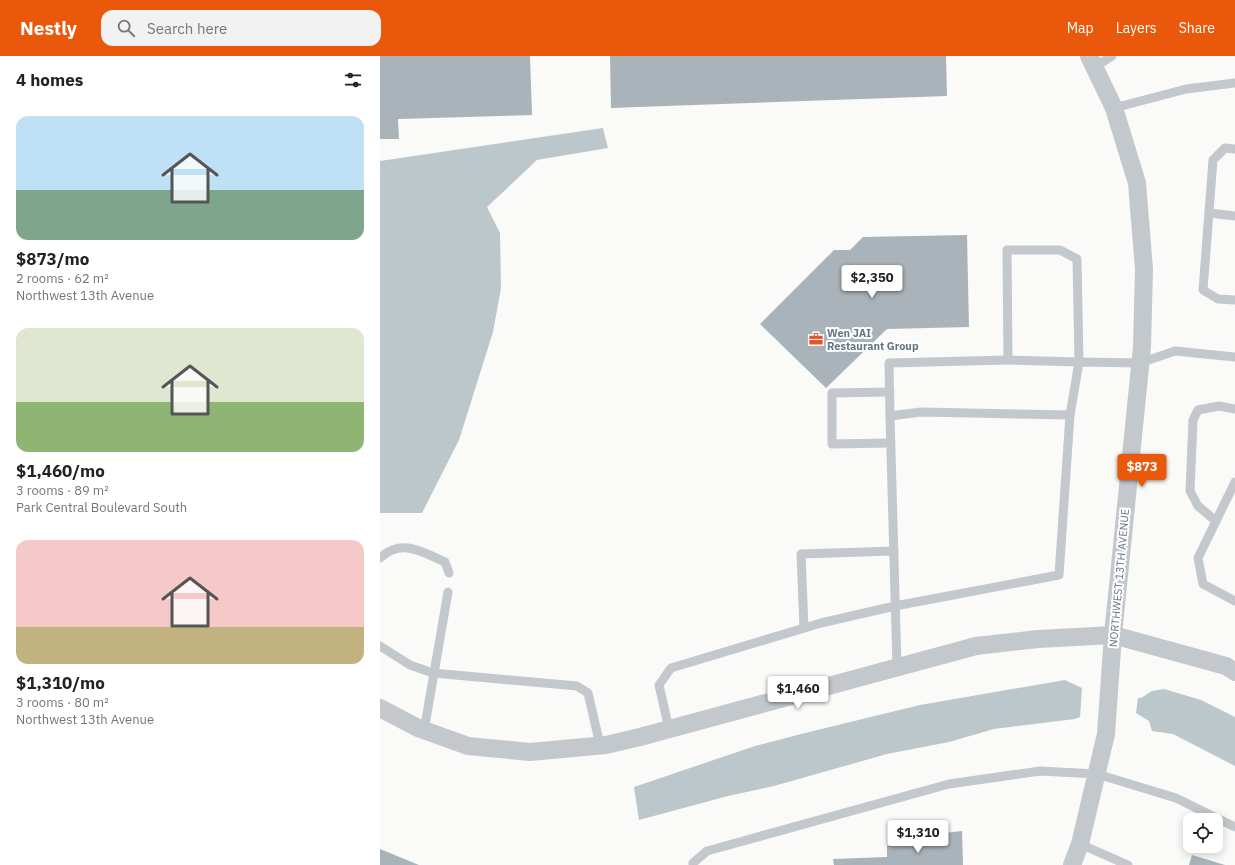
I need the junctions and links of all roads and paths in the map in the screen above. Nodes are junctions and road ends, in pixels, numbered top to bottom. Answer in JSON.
{"nodes":[{"id":1,"x":1112,"y":56,"type":"edge"},
{"id":2,"x":1092,"y":61,"type":"edge"},
{"id":3,"x":1235,"y":83,"type":"edge"},
{"id":4,"x":1114,"y":108,"type":"junction"},
{"id":5,"x":1235,"y":149,"type":"edge"},
{"id":6,"x":1209,"y":214,"type":"junction"},
{"id":7,"x":1235,"y":216,"type":"edge"},
{"id":8,"x":1235,"y":300,"type":"edge"},
{"id":9,"x":1235,"y":357,"type":"edge"},
{"id":10,"x":1008,"y":360,"type":"junction"},
{"id":11,"x":1079,"y":362,"type":"junction"},
{"id":12,"x":1140,"y":363,"type":"junction"},
{"id":13,"x":890,"y":392,"type":"junction"},
{"id":14,"x":1235,"y":409,"type":"edge"},
{"id":15,"x":1070,"y":415,"type":"junction"},
{"id":16,"x":890,"y":416,"type":"junction"},
{"id":17,"x":890,"y":443,"type":"junction"},
{"id":18,"x":1235,"y":482,"type":"edge"},
{"id":19,"x":1216,"y":521,"type":"junction"},
{"id":20,"x":894,"y":551,"type":"junction"},
{"id":21,"x":380,"y":558,"type":"edge"},
{"id":22,"x":449,"y":573,"type":"dead end"},
{"id":23,"x":448,"y":592,"type":"dead end"},
{"id":24,"x":1235,"y":600,"type":"edge"},
{"id":25,"x":895,"y":606,"type":"junction"},
{"id":26,"x":804,"y":628,"type":"junction"},
{"id":27,"x":1113,"y":634,"type":"junction"},
{"id":28,"x":380,"y":646,"type":"edge"},
{"id":29,"x":897,"y":667,"type":"junction"},
{"id":30,"x":1235,"y":672,"type":"edge"},
{"id":31,"x":433,"y":673,"type":"junction"},
{"id":32,"x":380,"y":708,"type":"edge"},
{"id":33,"x":669,"y":729,"type":"junction"},
{"id":34,"x":424,"y":731,"type":"junction"},
{"id":35,"x":600,"y":745,"type":"junction"},
{"id":36,"x":1097,"y":774,"type":"junction"},
{"id":37,"x":1235,"y":827,"type":"edge"},
{"id":38,"x":1080,"y":844,"type":"junction"},
{"id":39,"x":693,"y":865,"type":"edge"},
{"id":40,"x":1072,"y":865,"type":"edge"},
{"id":41,"x":1128,"y":865,"type":"edge"}],
"edges":[{"from":1,"to":2,"type":"lane"},
{"from":2,"to":4,"type":"street","name":"NORTHWEST 13TH AVENUE"},
{"from":3,"to":4,"type":"lane"},
{"from":4,"to":12,"type":"street","name":"NORTHWEST 13TH AVENUE"},
{"from":5,"to":6,"type":"lane"},
{"from":6,"to":7,"type":"lane"},
{"from":6,"to":8,"type":"lane"},
{"from":9,"to":12,"type":"lane"},
{"from":10,"to":11,"type":"lane"},
{"from":10,"to":11,"type":"lane"},
{"from":10,"to":13,"type":"lane"},
{"from":11,"to":12,"type":"lane"},
{"from":11,"to":15,"type":"lane"},
{"from":12,"to":27,"type":"street","name":"NORTHWEST 13TH AVENUE"},
{"from":13,"to":16,"type":"lane"},
{"from":13,"to":17,"type":"lane"},
{"from":14,"to":19,"type":"lane"},
{"from":15,"to":16,"type":"lane"},
{"from":15,"to":25,"type":"lane"},
{"from":16,"to":17,"type":"lane"},
{"from":17,"to":20,"type":"lane"},
{"from":18,"to":19,"type":"lane"},
{"from":19,"to":24,"type":"lane"},
{"from":20,"to":25,"type":"lane"},
{"from":20,"to":26,"type":"lane"},
{"from":21,"to":22,"type":"lane"},
{"from":23,"to":31,"type":"lane"},
{"from":25,"to":26,"type":"lane"},
{"from":25,"to":29,"type":"lane"},
{"from":26,"to":33,"type":"lane"},
{"from":27,"to":29,"type":"street"},
{"from":27,"to":30,"type":"street"},
{"from":27,"to":36,"type":"street","name":"NORTHWEST 13TH AVENUE"},
{"from":28,"to":31,"type":"lane"},
{"from":29,"to":33,"type":"street"},
{"from":31,"to":34,"type":"lane"},
{"from":31,"to":35,"type":"lane"},
{"from":32,"to":34,"type":"street"},
{"from":33,"to":35,"type":"street"},
{"from":34,"to":35,"type":"street"},
{"from":36,"to":37,"type":"lane"},
{"from":36,"to":38,"type":"street","name":"NORTHWEST 13TH AVENUE"},
{"from":36,"to":39,"type":"lane"},
{"from":38,"to":40,"type":"street","name":"NORTHWEST 13TH AVENUE"},
{"from":38,"to":41,"type":"lane"}]}
